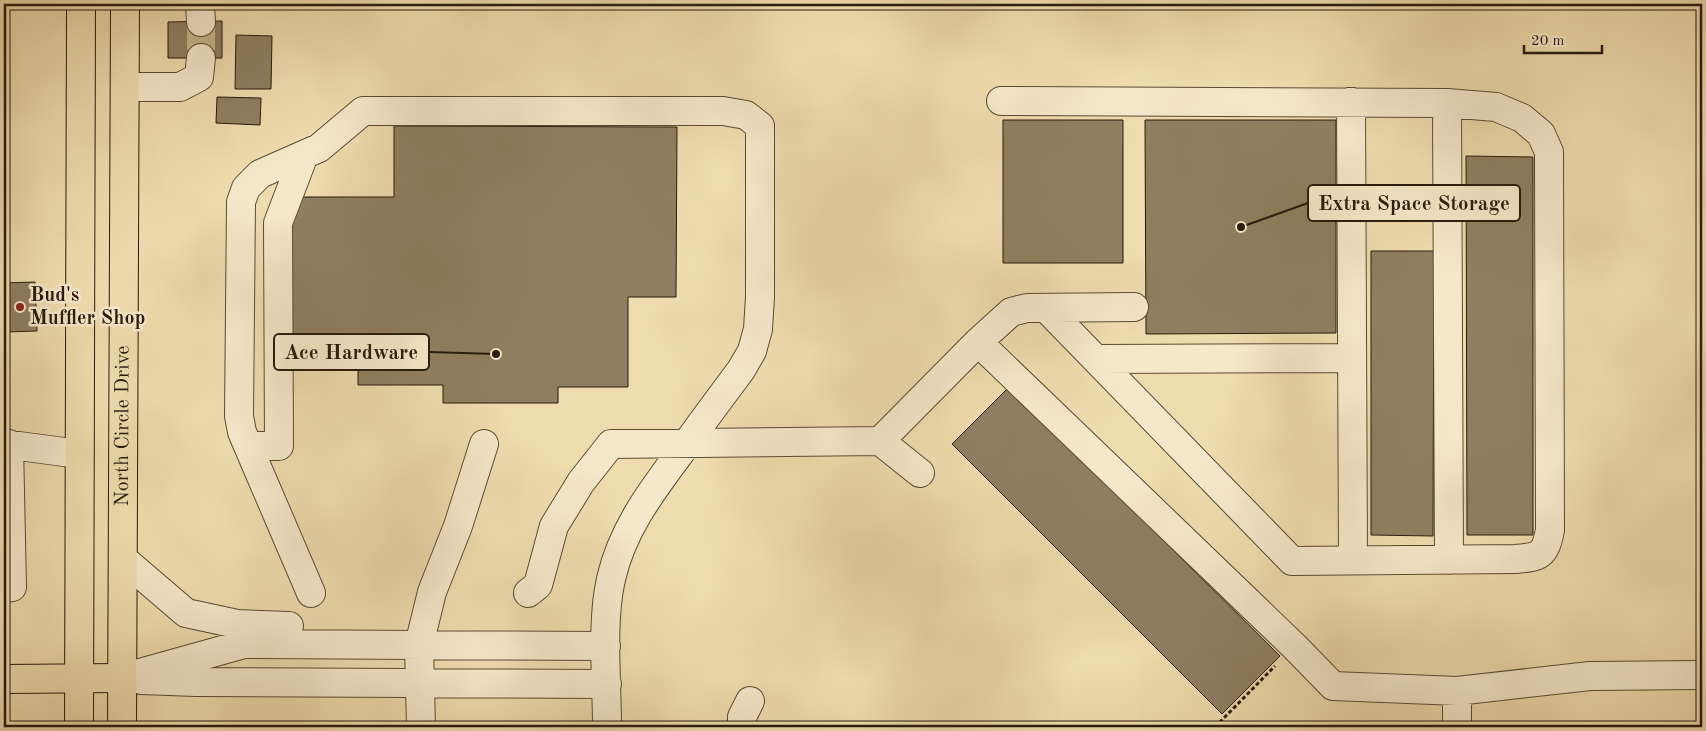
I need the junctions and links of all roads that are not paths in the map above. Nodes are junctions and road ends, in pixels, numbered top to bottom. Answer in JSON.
{"nodes":[{"id":1,"x":81,"y":4,"type":"edge"},
{"id":2,"x":125,"y":4,"type":"edge"},
{"id":3,"x":201,"y":58,"type":"tunnel mouth"},
{"id":4,"x":125,"y":87,"type":"junction"},
{"id":5,"x":1001,"y":102,"type":"dead end"},
{"id":6,"x":1351,"y":102,"type":"junction"},
{"id":7,"x":1448,"y":103,"type":"junction"},
{"id":8,"x":304,"y":156,"type":"junction"},
{"id":9,"x":1134,"y":307,"type":"dead end"},
{"id":10,"x":1046,"y":308,"type":"junction"},
{"id":11,"x":978,"y":342,"type":"junction"},
{"id":12,"x":1352,"y":358,"type":"junction"},
{"id":13,"x":1097,"y":359,"type":"junction"},
{"id":14,"x":880,"y":441,"type":"junction"},
{"id":15,"x":7,"y":444,"type":"edge"},
{"id":16,"x":484,"y":444,"type":"dead end"},
{"id":17,"x":686,"y":444,"type":"junction"},
{"id":18,"x":248,"y":446,"type":"junction"},
{"id":19,"x":79,"y":454,"type":"junction"},
{"id":20,"x":920,"y":473,"type":"dead end"},
{"id":21,"x":123,"y":558,"type":"junction"},
{"id":22,"x":1353,"y":560,"type":"junction"},
{"id":23,"x":1449,"y":560,"type":"junction"},
{"id":24,"x":4,"y":588,"type":"edge"},
{"id":25,"x":311,"y":593,"type":"dead end"},
{"id":26,"x":528,"y":593,"type":"dead end"},
{"id":27,"x":350,"y":644,"type":"junction"},
{"id":28,"x":419,"y":645,"type":"junction"},
{"id":29,"x":606,"y":646,"type":"junction"},
{"id":30,"x":1702,"y":675,"type":"edge"},
{"id":31,"x":122,"y":678,"type":"junction"},
{"id":32,"x":79,"y":679,"type":"junction"},
{"id":33,"x":4,"y":680,"type":"edge"},
{"id":34,"x":420,"y":683,"type":"junction"},
{"id":35,"x":607,"y":684,"type":"junction"},
{"id":36,"x":1456,"y":691,"type":"junction"},
{"id":37,"x":750,"y":702,"type":"dead end"},
{"id":38,"x":79,"y":727,"type":"edge"},
{"id":39,"x":122,"y":727,"type":"edge"},
{"id":40,"x":421,"y":727,"type":"edge"},
{"id":41,"x":607,"y":727,"type":"edge"},
{"id":42,"x":742,"y":727,"type":"edge"},
{"id":43,"x":1457,"y":727,"type":"edge"}],
"edges":[{"from":1,"to":19,"type":"main road"},
{"from":2,"to":4,"type":"main road","name":"North Circle Drive"},
{"from":3,"to":4,"type":"street"},
{"from":4,"to":21,"type":"main road","name":"North Circle Drive"},
{"from":5,"to":6,"type":"street"},
{"from":6,"to":7,"type":"street"},
{"from":6,"to":12,"type":"street"},
{"from":7,"to":23,"type":"street"},
{"from":7,"to":23,"type":"street"},
{"from":8,"to":17,"type":"street"},
{"from":8,"to":18,"type":"street"},
{"from":8,"to":18,"type":"street"},
{"from":9,"to":10,"type":"street"},
{"from":10,"to":11,"type":"street"},
{"from":10,"to":13,"type":"street"},
{"from":11,"to":14,"type":"street"},
{"from":11,"to":36,"type":"street"},
{"from":12,"to":13,"type":"street"},
{"from":12,"to":22,"type":"street"},
{"from":13,"to":22,"type":"street"},
{"from":14,"to":17,"type":"street"},
{"from":14,"to":20,"type":"street"},
{"from":15,"to":19,"type":"street"},
{"from":15,"to":24,"type":"street"},
{"from":16,"to":28,"type":"street"},
{"from":17,"to":26,"type":"street"},
{"from":17,"to":29,"type":"street"},
{"from":18,"to":25,"type":"street"},
{"from":19,"to":32,"type":"main road"},
{"from":21,"to":27,"type":"street"},
{"from":21,"to":31,"type":"main road","name":"North Circle Drive"},
{"from":22,"to":23,"type":"street"},
{"from":27,"to":28,"type":"street"},
{"from":27,"to":31,"type":"street"},
{"from":28,"to":29,"type":"street"},
{"from":28,"to":34,"type":"street"},
{"from":29,"to":35,"type":"street"},
{"from":30,"to":36,"type":"street"},
{"from":31,"to":32,"type":"main road"},
{"from":31,"to":34,"type":"street"},
{"from":31,"to":39,"type":"main road","name":"North Circle Drive"},
{"from":32,"to":33,"type":"main road"},
{"from":32,"to":38,"type":"main road"},
{"from":34,"to":35,"type":"street"},
{"from":34,"to":40,"type":"street"},
{"from":35,"to":41,"type":"street"},
{"from":36,"to":43,"type":"street"},
{"from":37,"to":42,"type":"street"}]}
